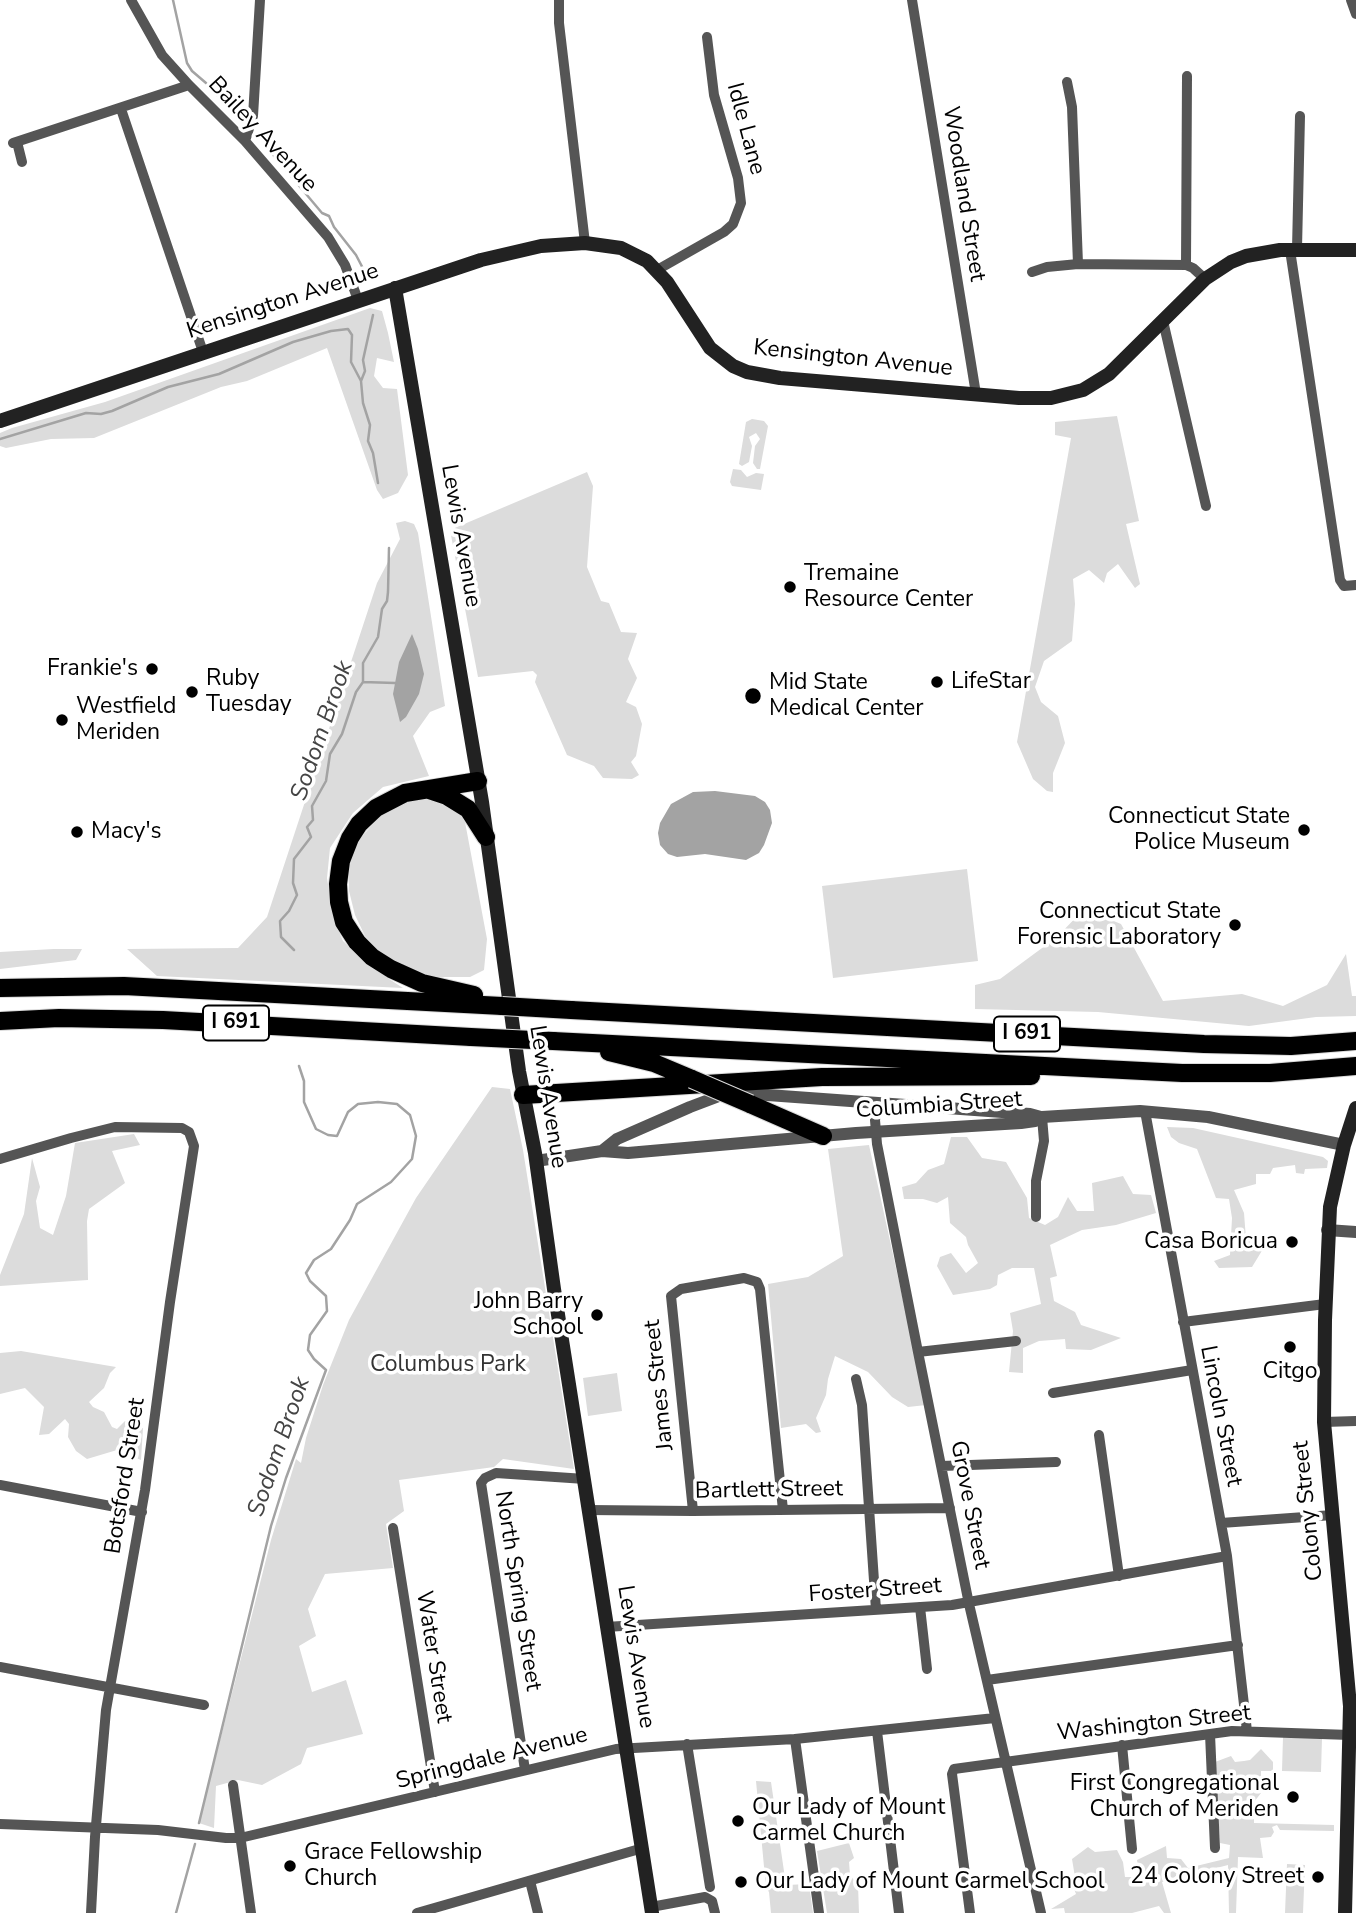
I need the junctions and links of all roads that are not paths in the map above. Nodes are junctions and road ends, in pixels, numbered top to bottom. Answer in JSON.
{"nodes":[{"id":1,"x":131,"y":0,"type":"edge"},
{"id":2,"x":260,"y":0,"type":"edge"},
{"id":3,"x":559,"y":0,"type":"edge"},
{"id":4,"x":912,"y":0,"type":"edge"},
{"id":5,"x":1351,"y":0,"type":"edge"},
{"id":6,"x":1356,"y":13,"type":"edge"},
{"id":7,"x":707,"y":37,"type":"dead end"},
{"id":8,"x":1187,"y":76,"type":"dead end"},
{"id":9,"x":1067,"y":82,"type":"dead end"},
{"id":10,"x":189,"y":85,"type":"junction"},
{"id":11,"x":121,"y":109,"type":"junction"},
{"id":12,"x":1300,"y":116,"type":"dead end"},
{"id":13,"x":245,"y":141,"type":"junction"},
{"id":14,"x":22,"y":162,"type":"dead end"},
{"id":15,"x":585,"y":243,"type":"junction"},
{"id":16,"x":1294,"y":249,"type":"junction"},
{"id":17,"x":1356,"y":250,"type":"edge"},
{"id":18,"x":1078,"y":264,"type":"junction"},
{"id":19,"x":1186,"y":265,"type":"junction"},
{"id":20,"x":657,"y":270,"type":"junction"},
{"id":21,"x":1032,"y":272,"type":"dead end"},
{"id":22,"x":1205,"y":279,"type":"junction"},
{"id":23,"x":395,"y":288,"type":"junction"},
{"id":24,"x":358,"y":300,"type":"junction"},
{"id":25,"x":1163,"y":321,"type":"junction"},
{"id":26,"x":203,"y":352,"type":"junction"},
{"id":27,"x":976,"y":394,"type":"junction"},
{"id":28,"x":0,"y":421,"type":"edge"},
{"id":29,"x":1206,"y":506,"type":"dead end"},
{"id":30,"x":1356,"y":585,"type":"edge"},
{"id":31,"x":478,"y":780,"type":"junction"},
{"id":32,"x":422,"y":789,"type":"junction"},
{"id":33,"x":486,"y":837,"type":"junction"},
{"id":34,"x":0,"y":988,"type":"edge"},
{"id":35,"x":466,"y":999,"type":"junction"},
{"id":36,"x":0,"y":1021,"type":"edge"},
{"id":37,"x":1354,"y":1035,"type":"edge"},
{"id":38,"x":557,"y":1043,"type":"junction"},
{"id":39,"x":1349,"y":1067,"type":"edge"},
{"id":40,"x":1117,"y":1070,"type":"junction"},
{"id":41,"x":523,"y":1095,"type":"junction"},
{"id":42,"x":878,"y":1103,"type":"junction"},
{"id":43,"x":1356,"y":1108,"type":"edge"},
{"id":44,"x":1144,"y":1111,"type":"junction"},
{"id":45,"x":1042,"y":1117,"type":"junction"},
{"id":46,"x":875,"y":1131,"type":"junction"},
{"id":47,"x":823,"y":1136,"type":"junction"},
{"id":48,"x":1343,"y":1145,"type":"junction"},
{"id":49,"x":602,"y":1151,"type":"junction"},
{"id":50,"x":0,"y":1159,"type":"edge"},
{"id":51,"x":536,"y":1161,"type":"junction"},
{"id":52,"x":1036,"y":1217,"type":"dead end"},
{"id":53,"x":1327,"y":1230,"type":"junction"},
{"id":54,"x":1356,"y":1232,"type":"edge"},
{"id":55,"x":1325,"y":1304,"type":"junction"},
{"id":56,"x":1183,"y":1322,"type":"junction"},
{"id":57,"x":1016,"y":1341,"type":"dead end"},
{"id":58,"x":918,"y":1352,"type":"junction"},
{"id":59,"x":1192,"y":1370,"type":"junction"},
{"id":60,"x":856,"y":1379,"type":"dead end"},
{"id":61,"x":1053,"y":1393,"type":"dead end"},
{"id":62,"x":1356,"y":1421,"type":"edge"},
{"id":63,"x":1324,"y":1422,"type":"junction"},
{"id":64,"x":1099,"y":1435,"type":"dead end"},
{"id":65,"x":1056,"y":1462,"type":"dead end"},
{"id":66,"x":941,"y":1466,"type":"junction"},
{"id":67,"x":585,"y":1479,"type":"junction"},
{"id":68,"x":0,"y":1485,"type":"edge"},
{"id":69,"x":950,"y":1508,"type":"junction"},
{"id":70,"x":868,"y":1509,"type":"junction"},
{"id":71,"x":588,"y":1510,"type":"junction"},
{"id":72,"x":783,"y":1510,"type":"junction"},
{"id":73,"x":693,"y":1511,"type":"junction"},
{"id":74,"x":142,"y":1512,"type":"junction"},
{"id":75,"x":1333,"y":1515,"type":"junction"},
{"id":76,"x":1221,"y":1523,"type":"junction"},
{"id":77,"x":393,"y":1528,"type":"dead end"},
{"id":78,"x":1227,"y":1556,"type":"junction"},
{"id":79,"x":1119,"y":1576,"type":"junction"},
{"id":80,"x":969,"y":1604,"type":"junction"},
{"id":81,"x":920,"y":1607,"type":"junction"},
{"id":82,"x":876,"y":1610,"type":"junction"},
{"id":83,"x":606,"y":1627,"type":"junction"},
{"id":84,"x":1238,"y":1645,"type":"junction"},
{"id":85,"x":0,"y":1667,"type":"edge"},
{"id":86,"x":927,"y":1669,"type":"dead end"},
{"id":87,"x":1352,"y":1673,"type":"edge"},
{"id":88,"x":986,"y":1680,"type":"junction"},
{"id":89,"x":110,"y":1686,"type":"junction"},
{"id":90,"x":204,"y":1705,"type":"dead end"},
{"id":91,"x":995,"y":1718,"type":"junction"},
{"id":92,"x":877,"y":1731,"type":"junction"},
{"id":93,"x":1247,"y":1731,"type":"junction"},
{"id":94,"x":1210,"y":1734,"type":"junction"},
{"id":95,"x":1350,"y":1735,"type":"junction"},
{"id":96,"x":795,"y":1739,"type":"junction"},
{"id":97,"x":687,"y":1744,"type":"junction"},
{"id":98,"x":1122,"y":1745,"type":"junction"},
{"id":99,"x":627,"y":1748,"type":"junction"},
{"id":100,"x":1005,"y":1760,"type":"junction"},
{"id":101,"x":525,"y":1770,"type":"junction"},
{"id":102,"x":233,"y":1784,"type":"dead end"},
{"id":103,"x":435,"y":1792,"type":"junction"},
{"id":104,"x":0,"y":1824,"type":"edge"},
{"id":105,"x":97,"y":1828,"type":"junction"},
{"id":106,"x":240,"y":1838,"type":"junction"},
{"id":107,"x":643,"y":1848,"type":"junction"},
{"id":108,"x":1215,"y":1848,"type":"dead end"},
{"id":109,"x":1132,"y":1849,"type":"dead end"},
{"id":110,"x":530,"y":1881,"type":"junction"},
{"id":111,"x":710,"y":1887,"type":"dead end"},
{"id":112,"x":652,"y":1910,"type":"edge"},
{"id":113,"x":91,"y":1913,"type":"edge"},
{"id":114,"x":251,"y":1913,"type":"edge"},
{"id":115,"x":417,"y":1913,"type":"edge"},
{"id":116,"x":538,"y":1913,"type":"edge"},
{"id":117,"x":715,"y":1913,"type":"edge"},
{"id":118,"x":819,"y":1913,"type":"edge"},
{"id":119,"x":899,"y":1913,"type":"edge"},
{"id":120,"x":970,"y":1913,"type":"edge"},
{"id":121,"x":1041,"y":1913,"type":"edge"},
{"id":122,"x":1345,"y":1913,"type":"edge"}],
"edges":[{"from":1,"to":10,"type":"street","name":"Bailey Avenue"},
{"from":2,"to":13,"type":"street"},
{"from":3,"to":15,"type":"street"},
{"from":4,"to":27,"type":"street","name":"Woodland Street"},
{"from":5,"to":6,"type":"street"},
{"from":7,"to":20,"type":"street","name":"Idle Lane"},
{"from":8,"to":19,"type":"street"},
{"from":9,"to":18,"type":"street"},
{"from":10,"to":11,"type":"street"},
{"from":10,"to":13,"type":"street","name":"Bailey Avenue"},
{"from":11,"to":14,"type":"street"},
{"from":11,"to":26,"type":"street"},
{"from":12,"to":16,"type":"street"},
{"from":13,"to":24,"type":"street","name":"Bailey Avenue"},
{"from":15,"to":20,"type":"main road","name":"Kensington Avenue"},
{"from":15,"to":23,"type":"main road","name":"Kensington Avenue"},
{"from":16,"to":17,"type":"main road","name":"Kensington Avenue"},
{"from":16,"to":22,"type":"main road","name":"Kensington Avenue"},
{"from":16,"to":30,"type":"street"},
{"from":18,"to":19,"type":"street"},
{"from":18,"to":21,"type":"street"},
{"from":19,"to":22,"type":"street"},
{"from":20,"to":27,"type":"main road","name":"Kensington Avenue"},
{"from":22,"to":25,"type":"main road","name":"Kensington Avenue"},
{"from":23,"to":24,"type":"main road","name":"Kensington Avenue"},
{"from":23,"to":31,"type":"main road","name":"Lewis Avenue"},
{"from":24,"to":26,"type":"main road","name":"Kensington Avenue"},
{"from":25,"to":27,"type":"main road","name":"Kensington Avenue"},
{"from":25,"to":29,"type":"street"},
{"from":26,"to":28,"type":"main road","name":"Kensington Avenue"},
{"from":31,"to":32,"type":"highway"},
{"from":31,"to":33,"type":"main road","name":"Lewis Avenue"},
{"from":32,"to":33,"type":"highway"},
{"from":32,"to":35,"type":"highway"},
{"from":33,"to":41,"type":"main road","name":"Lewis Avenue"},
{"from":34,"to":35,"type":"highway","number":"I 691"},
{"from":35,"to":37,"type":"highway","number":"I 691","bridge":true},
{"from":36,"to":38,"type":"highway","number":"I 691","bridge":true},
{"from":38,"to":40,"type":"highway","number":"I 691"},
{"from":38,"to":47,"type":"highway","bridge":true},
{"from":39,"to":40,"type":"highway","number":"I 691"},
{"from":40,"to":41,"type":"highway"},
{"from":41,"to":51,"type":"main road","name":"Lewis Avenue"},
{"from":42,"to":45,"type":"street"},
{"from":42,"to":46,"type":"street","name":"Grove Street"},
{"from":42,"to":49,"type":"street"},
{"from":43,"to":48,"type":"main road","name":"Colony Street"},
{"from":44,"to":45,"type":"street","name":"Columbia Street"},
{"from":44,"to":48,"type":"street","name":"Columbia Street"},
{"from":44,"to":56,"type":"street","name":"Lincoln Street"},
{"from":45,"to":46,"type":"street","name":"Columbia Street"},
{"from":45,"to":52,"type":"street"},
{"from":46,"to":47,"type":"street","name":"Columbia Street"},
{"from":46,"to":58,"type":"street","name":"Grove Street"},
{"from":47,"to":49,"type":"street","name":"Columbia Street"},
{"from":48,"to":53,"type":"main road","name":"Colony Street"},
{"from":49,"to":51,"type":"street","name":"Columbia Street"},
{"from":50,"to":74,"type":"street","name":"Botsford Street"},
{"from":51,"to":67,"type":"main road","name":"Lewis Avenue"},
{"from":53,"to":54,"type":"street"},
{"from":53,"to":55,"type":"main road","name":"Colony Street"},
{"from":55,"to":56,"type":"street"},
{"from":55,"to":63,"type":"main road","name":"Colony Street"},
{"from":56,"to":59,"type":"street","name":"Lincoln Street"},
{"from":57,"to":58,"type":"street"},
{"from":58,"to":66,"type":"street","name":"Grove Street"},
{"from":59,"to":61,"type":"street"},
{"from":59,"to":76,"type":"street","name":"Lincoln Street"},
{"from":60,"to":70,"type":"street"},
{"from":62,"to":63,"type":"street"},
{"from":63,"to":75,"type":"main road","name":"Colony Street"},
{"from":64,"to":79,"type":"street"},
{"from":65,"to":66,"type":"street"},
{"from":66,"to":69,"type":"street","name":"Grove Street"},
{"from":67,"to":71,"type":"main road","name":"Lewis Avenue"},
{"from":67,"to":101,"type":"street","name":"North Spring Street"},
{"from":68,"to":74,"type":"street"},
{"from":69,"to":70,"type":"street","name":"Bartlett Street"},
{"from":69,"to":80,"type":"street","name":"Grove Street"},
{"from":70,"to":72,"type":"street","name":"Bartlett Street"},
{"from":70,"to":82,"type":"street"},
{"from":71,"to":73,"type":"street","name":"Bartlett Street"},
{"from":71,"to":83,"type":"main road","name":"Lewis Avenue"},
{"from":72,"to":73,"type":"street","name":"Bartlett Street"},
{"from":72,"to":73,"type":"street","name":"James Street"},
{"from":74,"to":89,"type":"street","name":"Botsford Street"},
{"from":75,"to":76,"type":"street"},
{"from":75,"to":87,"type":"main road","name":"Colony Street"},
{"from":76,"to":78,"type":"street","name":"Lincoln Street"},
{"from":77,"to":103,"type":"street","name":"Water Street"},
{"from":78,"to":79,"type":"street","name":"Foster Street"},
{"from":78,"to":84,"type":"street","name":"Lincoln Street"},
{"from":79,"to":80,"type":"street","name":"Foster Street"},
{"from":80,"to":81,"type":"street","name":"Foster Street"},
{"from":80,"to":88,"type":"street","name":"Grove Street"},
{"from":81,"to":82,"type":"street","name":"Foster Street"},
{"from":81,"to":86,"type":"street"},
{"from":82,"to":83,"type":"street","name":"Foster Street"},
{"from":83,"to":99,"type":"main road","name":"Lewis Avenue"},
{"from":84,"to":88,"type":"street"},
{"from":84,"to":93,"type":"street","name":"Lincoln Street"},
{"from":85,"to":89,"type":"street"},
{"from":87,"to":95,"type":"main road","name":"Colony Street"},
{"from":88,"to":91,"type":"street","name":"Grove Street"},
{"from":89,"to":90,"type":"street"},
{"from":89,"to":105,"type":"street","name":"Botsford Street"},
{"from":91,"to":92,"type":"street","name":"Springdale Avenue"},
{"from":91,"to":100,"type":"street","name":"Grove Street"},
{"from":92,"to":96,"type":"street","name":"Springdale Avenue"},
{"from":92,"to":119,"type":"street"},
{"from":93,"to":94,"type":"street","name":"Washington Street"},
{"from":93,"to":95,"type":"street","name":"Washington Street"},
{"from":94,"to":98,"type":"street","name":"Washington Street"},
{"from":94,"to":108,"type":"street"},
{"from":95,"to":122,"type":"main road","name":"Colony Street"},
{"from":96,"to":97,"type":"street","name":"Springdale Avenue"},
{"from":96,"to":118,"type":"street"},
{"from":97,"to":99,"type":"street","name":"Springdale Avenue"},
{"from":97,"to":111,"type":"street"},
{"from":98,"to":100,"type":"street","name":"Washington Street"},
{"from":98,"to":109,"type":"street"},
{"from":99,"to":101,"type":"street","name":"Springdale Avenue"},
{"from":99,"to":107,"type":"main road","name":"Lewis Avenue"},
{"from":100,"to":120,"type":"street","name":"Washington Street"},
{"from":100,"to":121,"type":"street","name":"Grove Street"},
{"from":101,"to":103,"type":"street","name":"Springdale Avenue"},
{"from":102,"to":106,"type":"street"},
{"from":103,"to":106,"type":"street","name":"Springdale Avenue"},
{"from":104,"to":105,"type":"street","name":"Springdale Avenue"},
{"from":105,"to":106,"type":"street","name":"Springdale Avenue"},
{"from":105,"to":113,"type":"street","name":"Botsford Street"},
{"from":106,"to":114,"type":"street"},
{"from":107,"to":110,"type":"street"},
{"from":107,"to":112,"type":"main road","name":"Lewis Avenue"},
{"from":110,"to":115,"type":"street"},
{"from":110,"to":116,"type":"street"},
{"from":112,"to":117,"type":"street"}]}
